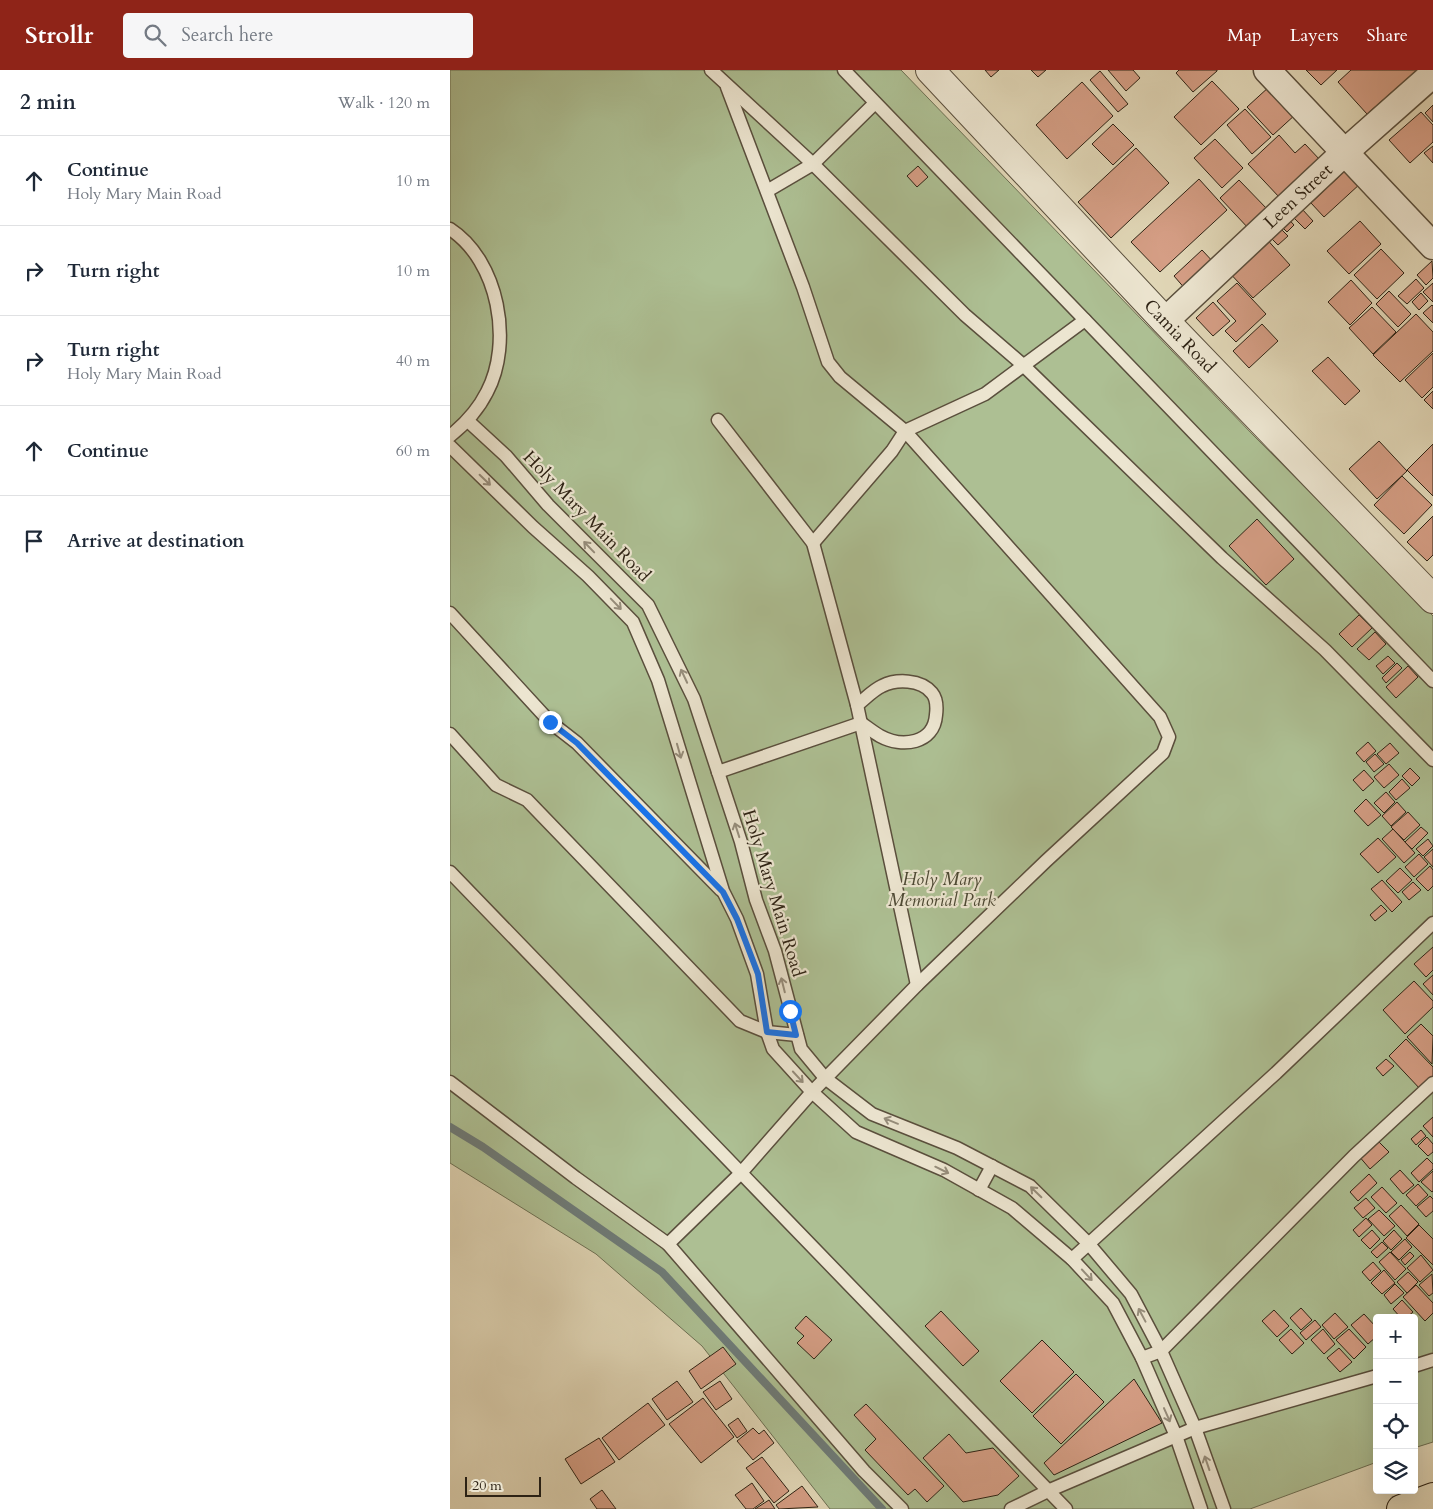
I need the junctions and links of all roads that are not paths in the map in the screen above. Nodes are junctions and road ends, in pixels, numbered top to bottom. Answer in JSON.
{"nodes":[{"id":1,"x":711,"y":70,"type":"edge"},
{"id":2,"x":844,"y":70,"type":"edge"},
{"id":3,"x":930,"y":70,"type":"edge"},
{"id":4,"x":1267,"y":70,"type":"edge"},
{"id":5,"x":1433,"y":74,"type":"edge"},
{"id":6,"x":727,"y":87,"type":"junction"},
{"id":7,"x":876,"y":103,"type":"junction"},
{"id":8,"x":1345,"y":152,"type":"junction"},
{"id":9,"x":813,"y":164,"type":"junction"},
{"id":10,"x":767,"y":192,"type":"junction"},
{"id":11,"x":452,"y":229,"type":"edge"},
{"id":12,"x":1433,"y":246,"type":"edge"},
{"id":13,"x":1085,"y":320,"type":"junction"},
{"id":14,"x":1165,"y":321,"type":"junction"},
{"id":15,"x":1023,"y":364,"type":"junction"},
{"id":16,"x":718,"y":420,"type":"dead end"},
{"id":17,"x":468,"y":421,"type":"junction"},
{"id":18,"x":905,"y":431,"type":"junction"},
{"id":19,"x":450,"y":436,"type":"edge"},
{"id":20,"x":450,"y":446,"type":"edge"},
{"id":21,"x":812,"y":543,"type":"junction"},
{"id":22,"x":1433,"y":599,"type":"edge"},
{"id":23,"x":450,"y":613,"type":"edge"},
{"id":24,"x":1433,"y":681,"type":"edge"},
{"id":25,"x":857,"y":705,"type":"junction"},
{"id":26,"x":861,"y":723,"type":"junction"},
{"id":27,"x":450,"y":734,"type":"edge"},
{"id":28,"x":1433,"y":760,"type":"edge"},
{"id":29,"x":718,"y":772,"type":"junction"},
{"id":30,"x":450,"y":872,"type":"edge"},
{"id":31,"x":723,"y":892,"type":"junction"},
{"id":32,"x":1433,"y":923,"type":"edge"},
{"id":33,"x":917,"y":985,"type":"junction"},
{"id":34,"x":767,"y":1032,"type":"junction"},
{"id":35,"x":796,"y":1035,"type":"junction"},
{"id":36,"x":825,"y":1078,"type":"junction"},
{"id":37,"x":450,"y":1082,"type":"edge"},
{"id":38,"x":1433,"y":1083,"type":"edge"},
{"id":39,"x":812,"y":1092,"type":"junction"},
{"id":40,"x":992,"y":1166,"type":"junction"},
{"id":41,"x":740,"y":1174,"type":"junction"},
{"id":42,"x":979,"y":1190,"type":"junction"},
{"id":43,"x":1088,"y":1243,"type":"junction"},
{"id":44,"x":668,"y":1244,"type":"junction"},
{"id":45,"x":1072,"y":1259,"type":"junction"},
{"id":46,"x":1161,"y":1351,"type":"junction"},
{"id":47,"x":1142,"y":1358,"type":"junction"},
{"id":48,"x":1433,"y":1360,"type":"edge"},
{"id":49,"x":1418,"y":1365,"type":"edge"},
{"id":50,"x":1373,"y":1377,"type":"edge"},
{"id":51,"x":1195,"y":1428,"type":"junction"},
{"id":52,"x":1176,"y":1436,"type":"junction"},
{"id":53,"x":1050,"y":1490,"type":"junction"},
{"id":54,"x":1433,"y":1497,"type":"edge"},
{"id":55,"x":902,"y":1509,"type":"edge"},
{"id":56,"x":1011,"y":1509,"type":"edge"},
{"id":57,"x":1066,"y":1509,"type":"edge"},
{"id":58,"x":1201,"y":1509,"type":"edge"},
{"id":59,"x":1224,"y":1509,"type":"edge"},
{"id":60,"x":1401,"y":1509,"type":"edge"}],
"edges":[{"from":1,"to":6,"type":"lane"},
{"from":2,"to":7,"type":"lane"},
{"from":3,"to":14,"type":"street","name":"Camia Road"},
{"from":4,"to":8,"type":"street"},
{"from":5,"to":8,"type":"street","name":"Leen Street"},
{"from":6,"to":9,"type":"lane"},
{"from":6,"to":10,"type":"lane"},
{"from":7,"to":9,"type":"lane"},
{"from":7,"to":13,"type":"lane"},
{"from":8,"to":12,"type":"street"},
{"from":8,"to":14,"type":"street","name":"Leen Street"},
{"from":9,"to":10,"type":"lane"},
{"from":9,"to":15,"type":"lane"},
{"from":10,"to":18,"type":"lane"},
{"from":11,"to":17,"type":"lane"},
{"from":13,"to":15,"type":"lane"},
{"from":13,"to":24,"type":"lane"},
{"from":14,"to":22,"type":"street","name":"Camia Road"},
{"from":15,"to":18,"type":"lane"},
{"from":15,"to":28,"type":"lane"},
{"from":16,"to":21,"type":"lane"},
{"from":17,"to":19,"type":"lane"},
{"from":29,"to":17,"type":"lane","name":"Holy Mary Main Road","one_way":true},
{"from":18,"to":21,"type":"lane"},
{"from":18,"to":33,"type":"lane"},
{"from":20,"to":31,"type":"lane","one_way":true},
{"from":21,"to":25,"type":"lane"},
{"from":23,"to":31,"type":"lane"},
{"from":25,"to":26,"type":"lane"},
{"from":25,"to":26,"type":"lane"},
{"from":26,"to":29,"type":"lane"},
{"from":26,"to":33,"type":"lane"},
{"from":27,"to":34,"type":"lane"},
{"from":35,"to":29,"type":"lane","name":"Holy Mary Main Road","one_way":true},
{"from":30,"to":41,"type":"lane"},
{"from":31,"to":34,"type":"lane"},
{"from":32,"to":43,"type":"lane"},
{"from":33,"to":36,"type":"lane"},
{"from":34,"to":35,"type":"lane"},
{"from":34,"to":39,"type":"lane","one_way":true},
{"from":35,"to":36,"type":"lane","name":"Holy Mary Main Road"},
{"from":36,"to":39,"type":"lane"},
{"from":40,"to":36,"type":"lane","name":"Holy Mary Main Road","one_way":true},
{"from":37,"to":44,"type":"lane"},
{"from":38,"to":46,"type":"lane"},
{"from":39,"to":41,"type":"lane"},
{"from":39,"to":42,"type":"lane","one_way":true},
{"from":40,"to":42,"type":"lane"},
{"from":43,"to":40,"type":"lane","name":"Holy Mary Main Road","one_way":true},
{"from":41,"to":44,"type":"lane"},
{"from":41,"to":53,"type":"lane"},
{"from":42,"to":45,"type":"lane"},
{"from":43,"to":45,"type":"lane"},
{"from":46,"to":43,"type":"lane","name":"Holy Mary Main Road","one_way":true},
{"from":44,"to":55,"type":"lane"},
{"from":45,"to":47,"type":"lane","one_way":true},
{"from":46,"to":47,"type":"lane"},
{"from":46,"to":51,"type":"lane","name":"Holy Mary Main Road"},
{"from":47,"to":52,"type":"lane","one_way":true},
{"from":48,"to":49,"type":"lane"},
{"from":50,"to":51,"type":"lane"},
{"from":51,"to":52,"type":"lane"},
{"from":59,"to":51,"type":"lane","name":"Holy Mary Main Road","one_way":true},
{"from":52,"to":53,"type":"lane"},
{"from":52,"to":58,"type":"lane"},
{"from":53,"to":56,"type":"lane"},
{"from":53,"to":57,"type":"lane"},
{"from":54,"to":60,"type":"main road"}]}
